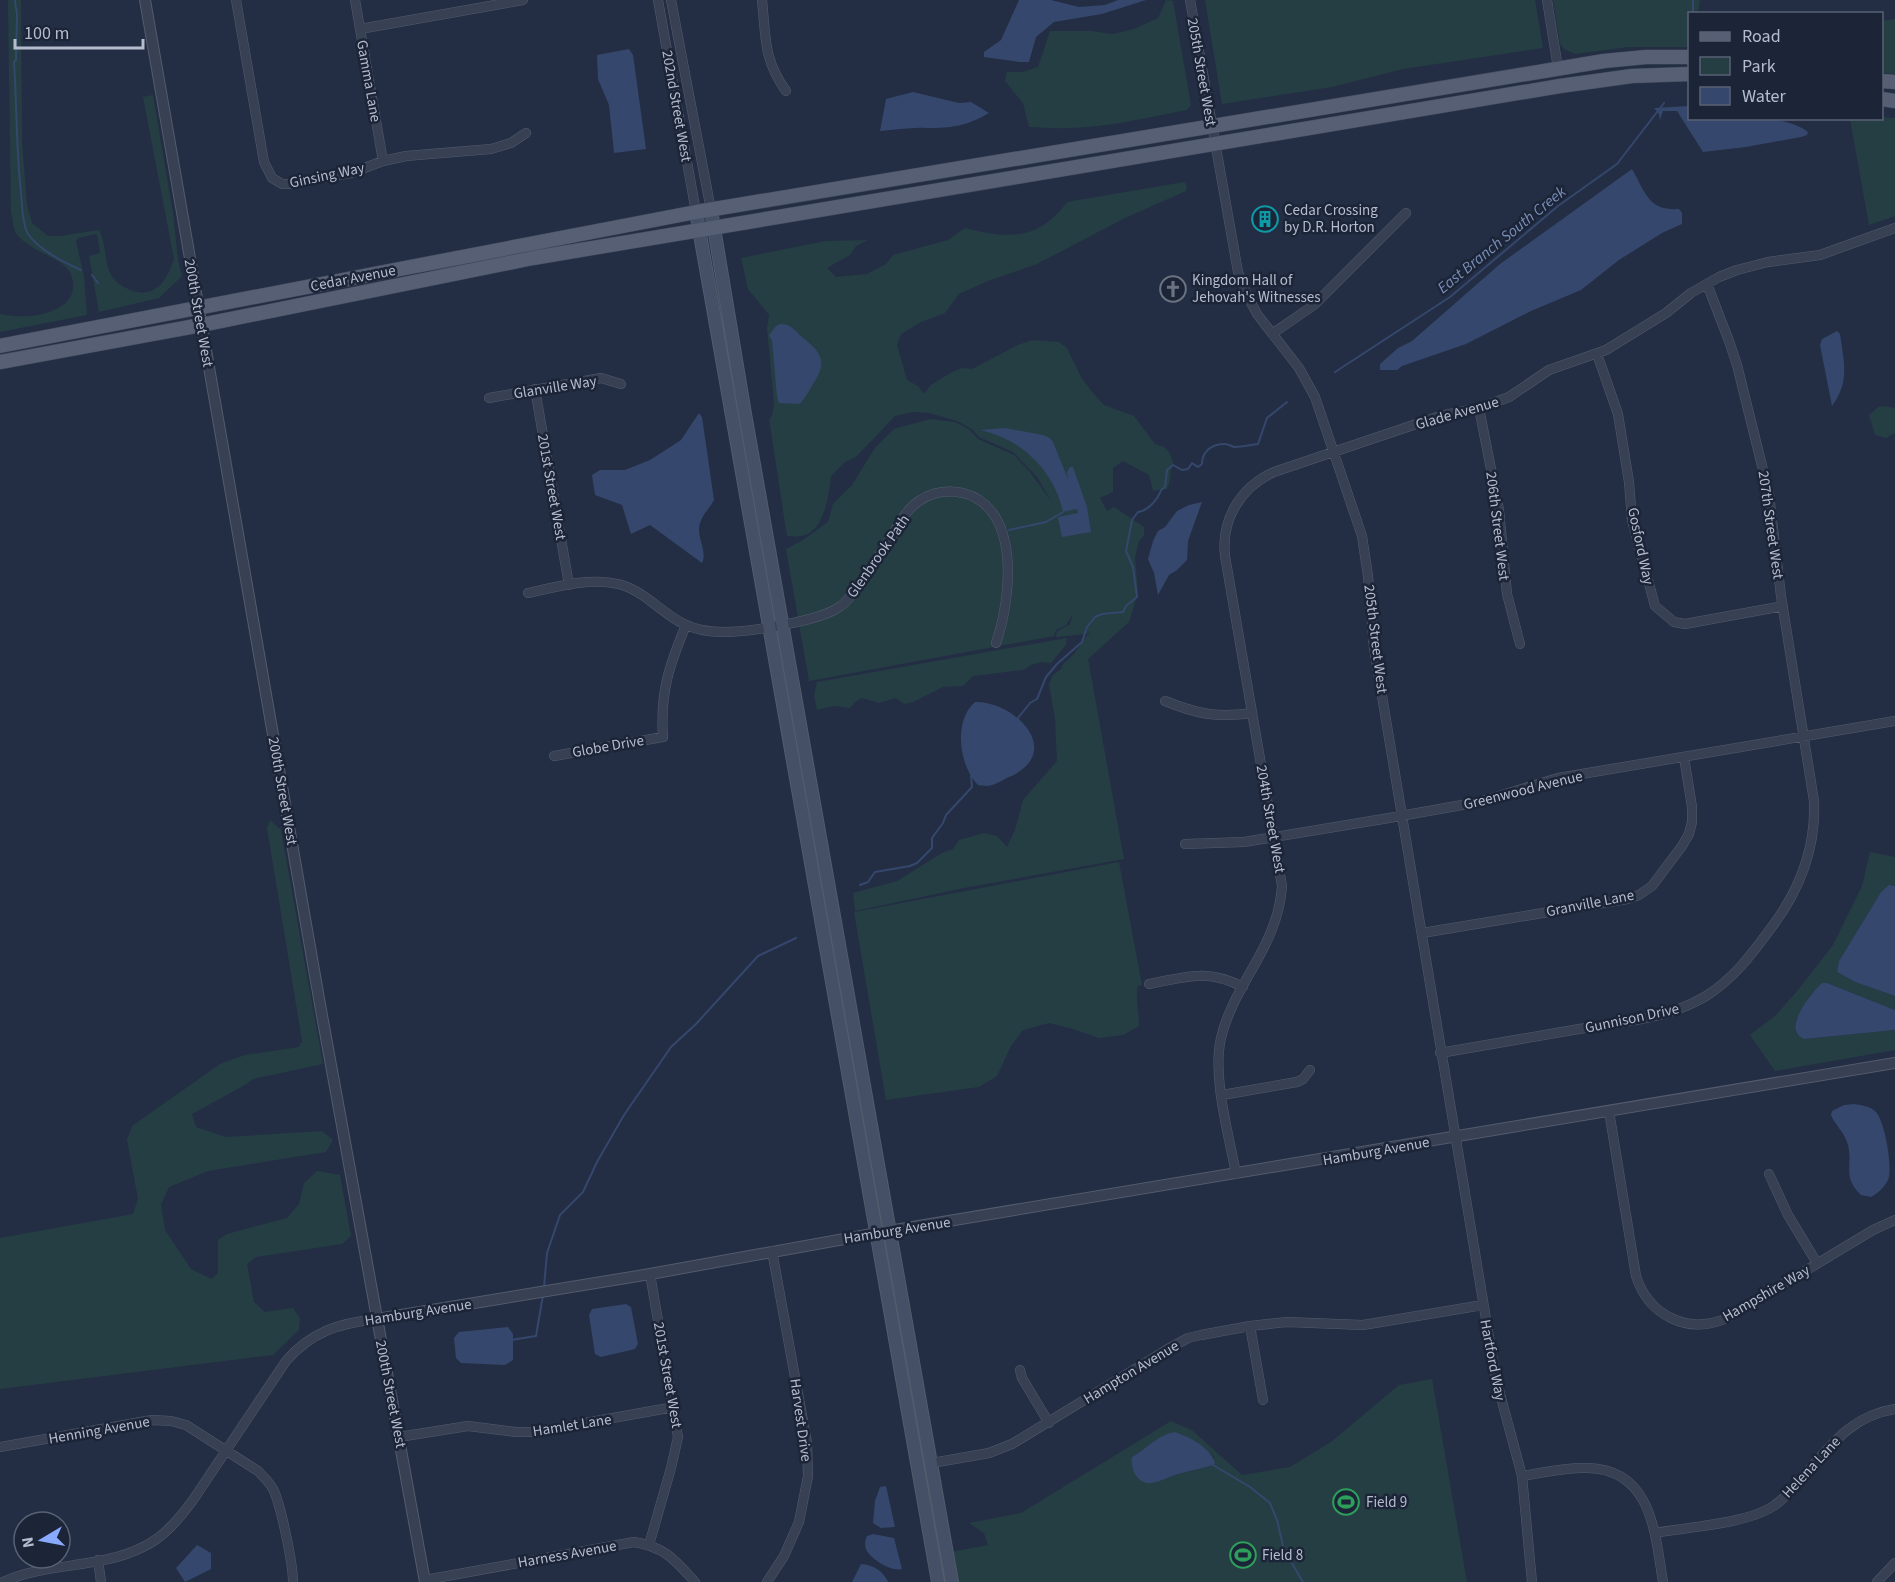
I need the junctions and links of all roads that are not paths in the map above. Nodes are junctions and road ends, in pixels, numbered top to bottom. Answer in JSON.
{"nodes":[{"id":1,"x":145,"y":0,"type":"edge"},
{"id":2,"x":236,"y":0,"type":"edge"},
{"id":3,"x":355,"y":0,"type":"edge"},
{"id":4,"x":523,"y":0,"type":"edge"},
{"id":5,"x":658,"y":0,"type":"edge"},
{"id":6,"x":672,"y":0,"type":"edge"},
{"id":7,"x":762,"y":0,"type":"edge"},
{"id":8,"x":1190,"y":0,"type":"edge"},
{"id":9,"x":1547,"y":0,"type":"edge"},
{"id":10,"x":360,"y":29,"type":"junction"},
{"id":11,"x":1688,"y":57,"type":"edge"},
{"id":12,"x":1558,"y":68,"type":"junction"},
{"id":13,"x":1688,"y":74,"type":"edge"},
{"id":14,"x":786,"y":91,"type":"dead end"},
{"id":15,"x":1212,"y":126,"type":"junction"},
{"id":16,"x":526,"y":133,"type":"dead end"},
{"id":17,"x":1215,"y":144,"type":"junction"},
{"id":18,"x":383,"y":161,"type":"junction"},
{"id":19,"x":711,"y":210,"type":"junction"},
{"id":20,"x":696,"y":212,"type":"junction"},
{"id":21,"x":1406,"y":213,"type":"dead end"},
{"id":22,"x":714,"y":227,"type":"junction"},
{"id":23,"x":1895,"y":228,"type":"edge"},
{"id":24,"x":699,"y":230,"type":"junction"},
{"id":25,"x":1707,"y":284,"type":"junction"},
{"id":26,"x":198,"y":307,"type":"junction"},
{"id":27,"x":201,"y":326,"type":"junction"},
{"id":28,"x":1272,"y":334,"type":"junction"},
{"id":29,"x":0,"y":346,"type":"edge"},
{"id":30,"x":1597,"y":354,"type":"junction"},
{"id":31,"x":0,"y":362,"type":"edge"},
{"id":32,"x":621,"y":384,"type":"dead end"},
{"id":33,"x":536,"y":389,"type":"junction"},
{"id":34,"x":489,"y":398,"type":"dead end"},
{"id":35,"x":1479,"y":408,"type":"junction"},
{"id":36,"x":1335,"y":453,"type":"junction"},
{"id":37,"x":1226,"y":561,"type":"joint"},
{"id":38,"x":569,"y":585,"type":"junction"},
{"id":39,"x":528,"y":592,"type":"dead end"},
{"id":40,"x":1783,"y":606,"type":"junction"},
{"id":41,"x":783,"y":624,"type":"junction"},
{"id":42,"x":686,"y":625,"type":"junction"},
{"id":43,"x":768,"y":626,"type":"junction"},
{"id":44,"x":996,"y":643,"type":"dead end"},
{"id":45,"x":1520,"y":644,"type":"dead end"},
{"id":46,"x":1165,"y":701,"type":"dead end"},
{"id":47,"x":1252,"y":713,"type":"junction"},
{"id":48,"x":1895,"y":722,"type":"edge"},
{"id":49,"x":1804,"y":737,"type":"junction"},
{"id":50,"x":554,"y":756,"type":"dead end"},
{"id":51,"x":1684,"y":757,"type":"junction"},
{"id":52,"x":1403,"y":816,"type":"junction"},
{"id":53,"x":1275,"y":837,"type":"junction"},
{"id":54,"x":1185,"y":844,"type":"dead end"},
{"id":55,"x":1422,"y":933,"type":"junction"},
{"id":56,"x":1149,"y":984,"type":"dead end"},
{"id":57,"x":1243,"y":987,"type":"junction"},
{"id":58,"x":1440,"y":1053,"type":"junction"},
{"id":59,"x":1895,"y":1063,"type":"edge"},
{"id":60,"x":1311,"y":1070,"type":"dead end"},
{"id":61,"x":1222,"y":1095,"type":"junction"},
{"id":62,"x":1609,"y":1111,"type":"junction"},
{"id":63,"x":1454,"y":1138,"type":"junction"},
{"id":64,"x":1236,"y":1174,"type":"junction"},
{"id":65,"x":1769,"y":1174,"type":"dead end"},
{"id":66,"x":1895,"y":1220,"type":"edge"},
{"id":67,"x":883,"y":1232,"type":"junction"},
{"id":68,"x":772,"y":1251,"type":"junction"},
{"id":69,"x":1817,"y":1263,"type":"junction"},
{"id":70,"x":650,"y":1274,"type":"junction"},
{"id":71,"x":1483,"y":1305,"type":"junction"},
{"id":72,"x":377,"y":1319,"type":"junction"},
{"id":73,"x":1250,"y":1326,"type":"junction"},
{"id":74,"x":1020,"y":1370,"type":"dead end"},
{"id":75,"x":1263,"y":1400,"type":"dead end"},
{"id":76,"x":674,"y":1407,"type":"junction"},
{"id":77,"x":1895,"y":1409,"type":"edge"},
{"id":78,"x":1049,"y":1423,"type":"junction"},
{"id":79,"x":399,"y":1437,"type":"junction"},
{"id":80,"x":0,"y":1447,"type":"edge"},
{"id":81,"x":226,"y":1451,"type":"junction"},
{"id":82,"x":932,"y":1462,"type":"junction"},
{"id":83,"x":1522,"y":1476,"type":"junction"},
{"id":84,"x":1655,"y":1533,"type":"junction"},
{"id":85,"x":649,"y":1545,"type":"junction"},
{"id":86,"x":98,"y":1560,"type":"junction"},
{"id":87,"x":1895,"y":1563,"type":"edge"},
{"id":88,"x":425,"y":1581,"type":"edge"},
{"id":89,"x":3,"y":1582,"type":"edge"},
{"id":90,"x":101,"y":1582,"type":"edge"},
{"id":91,"x":293,"y":1582,"type":"edge"},
{"id":92,"x":695,"y":1582,"type":"edge"},
{"id":93,"x":768,"y":1582,"type":"edge"},
{"id":94,"x":938,"y":1582,"type":"edge"},
{"id":95,"x":952,"y":1582,"type":"edge"},
{"id":96,"x":1532,"y":1582,"type":"edge"},
{"id":97,"x":1663,"y":1582,"type":"edge"},
{"id":98,"x":1877,"y":1582,"type":"edge"}],
"edges":[{"from":1,"to":26,"type":"street","name":"200th Street West"},
{"from":2,"to":18,"type":"street","name":"Ginsing Way"},
{"from":3,"to":10,"type":"street","name":"Gamma Lane"},
{"from":4,"to":10,"type":"street"},
{"from":5,"to":20,"type":"street","name":"202nd Street West"},
{"from":6,"to":19,"type":"street","name":"202nd Street West"},
{"from":7,"to":14,"type":"street"},
{"from":8,"to":15,"type":"street","name":"205th Street West"},
{"from":9,"to":12,"type":"street"},
{"from":10,"to":18,"type":"street","name":"Gamma Lane"},
{"from":11,"to":12,"type":"main road","name":"Cedar Avenue"},
{"from":12,"to":15,"type":"main road","name":"Cedar Avenue"},
{"from":13,"to":17,"type":"main road","name":"Cedar Avenue"},
{"from":15,"to":17,"type":"street","name":"205th Street West"},
{"from":15,"to":19,"type":"main road","name":"Cedar Avenue"},
{"from":16,"to":18,"type":"street","name":"Ginsing Way"},
{"from":17,"to":22,"type":"main road","name":"Cedar Avenue"},
{"from":17,"to":28,"type":"street","name":"205th Street West"},
{"from":19,"to":20,"type":"main road","name":"Cedar Avenue"},
{"from":19,"to":22,"type":"main road"},
{"from":20,"to":24,"type":"main road"},
{"from":20,"to":26,"type":"main road","name":"Cedar Avenue"},
{"from":21,"to":28,"type":"street"},
{"from":22,"to":24,"type":"main road","name":"Cedar Avenue"},
{"from":22,"to":41,"type":"main road"},
{"from":23,"to":25,"type":"street","name":"Glade Avenue"},
{"from":24,"to":27,"type":"main road","name":"Cedar Avenue"},
{"from":24,"to":43,"type":"main road"},
{"from":25,"to":30,"type":"street","name":"Glade Avenue"},
{"from":25,"to":40,"type":"street","name":"207th Street West"},
{"from":26,"to":27,"type":"street","name":"200th Street West"},
{"from":26,"to":29,"type":"main road","name":"Cedar Avenue"},
{"from":27,"to":31,"type":"main road","name":"Cedar Avenue"},
{"from":27,"to":72,"type":"street","name":"200th Street West"},
{"from":28,"to":36,"type":"street","name":"205th Street West"},
{"from":30,"to":35,"type":"street","name":"Glade Avenue"},
{"from":30,"to":40,"type":"street","name":"Gosford Way"},
{"from":32,"to":33,"type":"street","name":"Glanville Way"},
{"from":33,"to":34,"type":"street","name":"Glanville Way"},
{"from":33,"to":38,"type":"street","name":"201st Street West"},
{"from":35,"to":36,"type":"street","name":"Glade Avenue"},
{"from":35,"to":45,"type":"street","name":"206th Street West"},
{"from":36,"to":37,"type":"street","name":"Glade Avenue"},
{"from":36,"to":52,"type":"street","name":"205th Street West"},
{"from":37,"to":47,"type":"street","name":"204th Street West"},
{"from":38,"to":39,"type":"street","name":"Glenbrook Path"},
{"from":38,"to":42,"type":"street","name":"Glenbrook Path"},
{"from":40,"to":49,"type":"street","name":"207th Street West"},
{"from":41,"to":43,"type":"street","name":"Glenbrook Path"},
{"from":41,"to":44,"type":"street","name":"Glenbrook Path"},
{"from":41,"to":67,"type":"main road"},
{"from":42,"to":43,"type":"street","name":"Glenbrook Path"},
{"from":42,"to":50,"type":"street","name":"Globe Drive"},
{"from":43,"to":67,"type":"main road"},
{"from":46,"to":47,"type":"street"},
{"from":47,"to":53,"type":"street","name":"204th Street West"},
{"from":48,"to":49,"type":"street","name":"Greenwood Avenue"},
{"from":49,"to":51,"type":"street","name":"Greenwood Avenue"},
{"from":49,"to":58,"type":"street","name":"Gunnison Drive"},
{"from":51,"to":52,"type":"street","name":"Greenwood Avenue"},
{"from":51,"to":55,"type":"street","name":"Granville Lane"},
{"from":52,"to":53,"type":"street","name":"Greenwood Avenue"},
{"from":52,"to":55,"type":"street","name":"205th Street West"},
{"from":53,"to":54,"type":"street","name":"Greenwood Avenue"},
{"from":53,"to":57,"type":"street","name":"204th Street West"},
{"from":55,"to":58,"type":"street","name":"205th Street West"},
{"from":56,"to":57,"type":"street"},
{"from":57,"to":61,"type":"street","name":"204th Street West"},
{"from":58,"to":63,"type":"street","name":"205th Street West"},
{"from":59,"to":62,"type":"street","name":"Hamburg Avenue"},
{"from":60,"to":61,"type":"street"},
{"from":61,"to":64,"type":"street","name":"204th Street West"},
{"from":62,"to":63,"type":"street","name":"Hamburg Avenue"},
{"from":62,"to":69,"type":"street","name":"Hampshire Way"},
{"from":63,"to":64,"type":"street","name":"Hamburg Avenue"},
{"from":63,"to":71,"type":"street","name":"Hartford Way"},
{"from":64,"to":67,"type":"street","name":"Hamburg Avenue"},
{"from":65,"to":69,"type":"street"},
{"from":66,"to":69,"type":"street","name":"Hampshire Way"},
{"from":67,"to":68,"type":"street","name":"Hamburg Avenue"},
{"from":67,"to":82,"type":"main road"},
{"from":67,"to":94,"type":"main road"},
{"from":68,"to":70,"type":"street","name":"Hamburg Avenue"},
{"from":68,"to":93,"type":"street","name":"Harvest Drive"},
{"from":70,"to":72,"type":"street","name":"Hamburg Avenue"},
{"from":70,"to":76,"type":"street","name":"201st Street West"},
{"from":71,"to":73,"type":"street","name":"Hampton Avenue"},
{"from":71,"to":83,"type":"street","name":"Hartford Way"},
{"from":72,"to":79,"type":"street","name":"200th Street West"},
{"from":72,"to":81,"type":"street","name":"Hamburg Avenue"},
{"from":73,"to":75,"type":"street"},
{"from":73,"to":78,"type":"street","name":"Hampton Avenue"},
{"from":74,"to":78,"type":"street"},
{"from":76,"to":79,"type":"street","name":"Hamlet Lane"},
{"from":76,"to":85,"type":"street","name":"201st Street West"},
{"from":77,"to":84,"type":"street","name":"Helena Lane"},
{"from":78,"to":82,"type":"street","name":"Hampton Avenue"},
{"from":79,"to":88,"type":"street","name":"200th Street West"},
{"from":80,"to":81,"type":"street","name":"Henning Avenue"},
{"from":81,"to":86,"type":"street","name":"Hamburg Avenue"},
{"from":81,"to":91,"type":"street","name":"Henning Avenue"},
{"from":82,"to":95,"type":"main road"},
{"from":83,"to":84,"type":"street"},
{"from":83,"to":96,"type":"street","name":"Hartford Way"},
{"from":84,"to":97,"type":"street"},
{"from":85,"to":88,"type":"street","name":"Harness Avenue"},
{"from":85,"to":92,"type":"street"},
{"from":86,"to":89,"type":"street","name":"Hamburg Avenue"},
{"from":86,"to":90,"type":"street"},
{"from":87,"to":98,"type":"street"}]}
